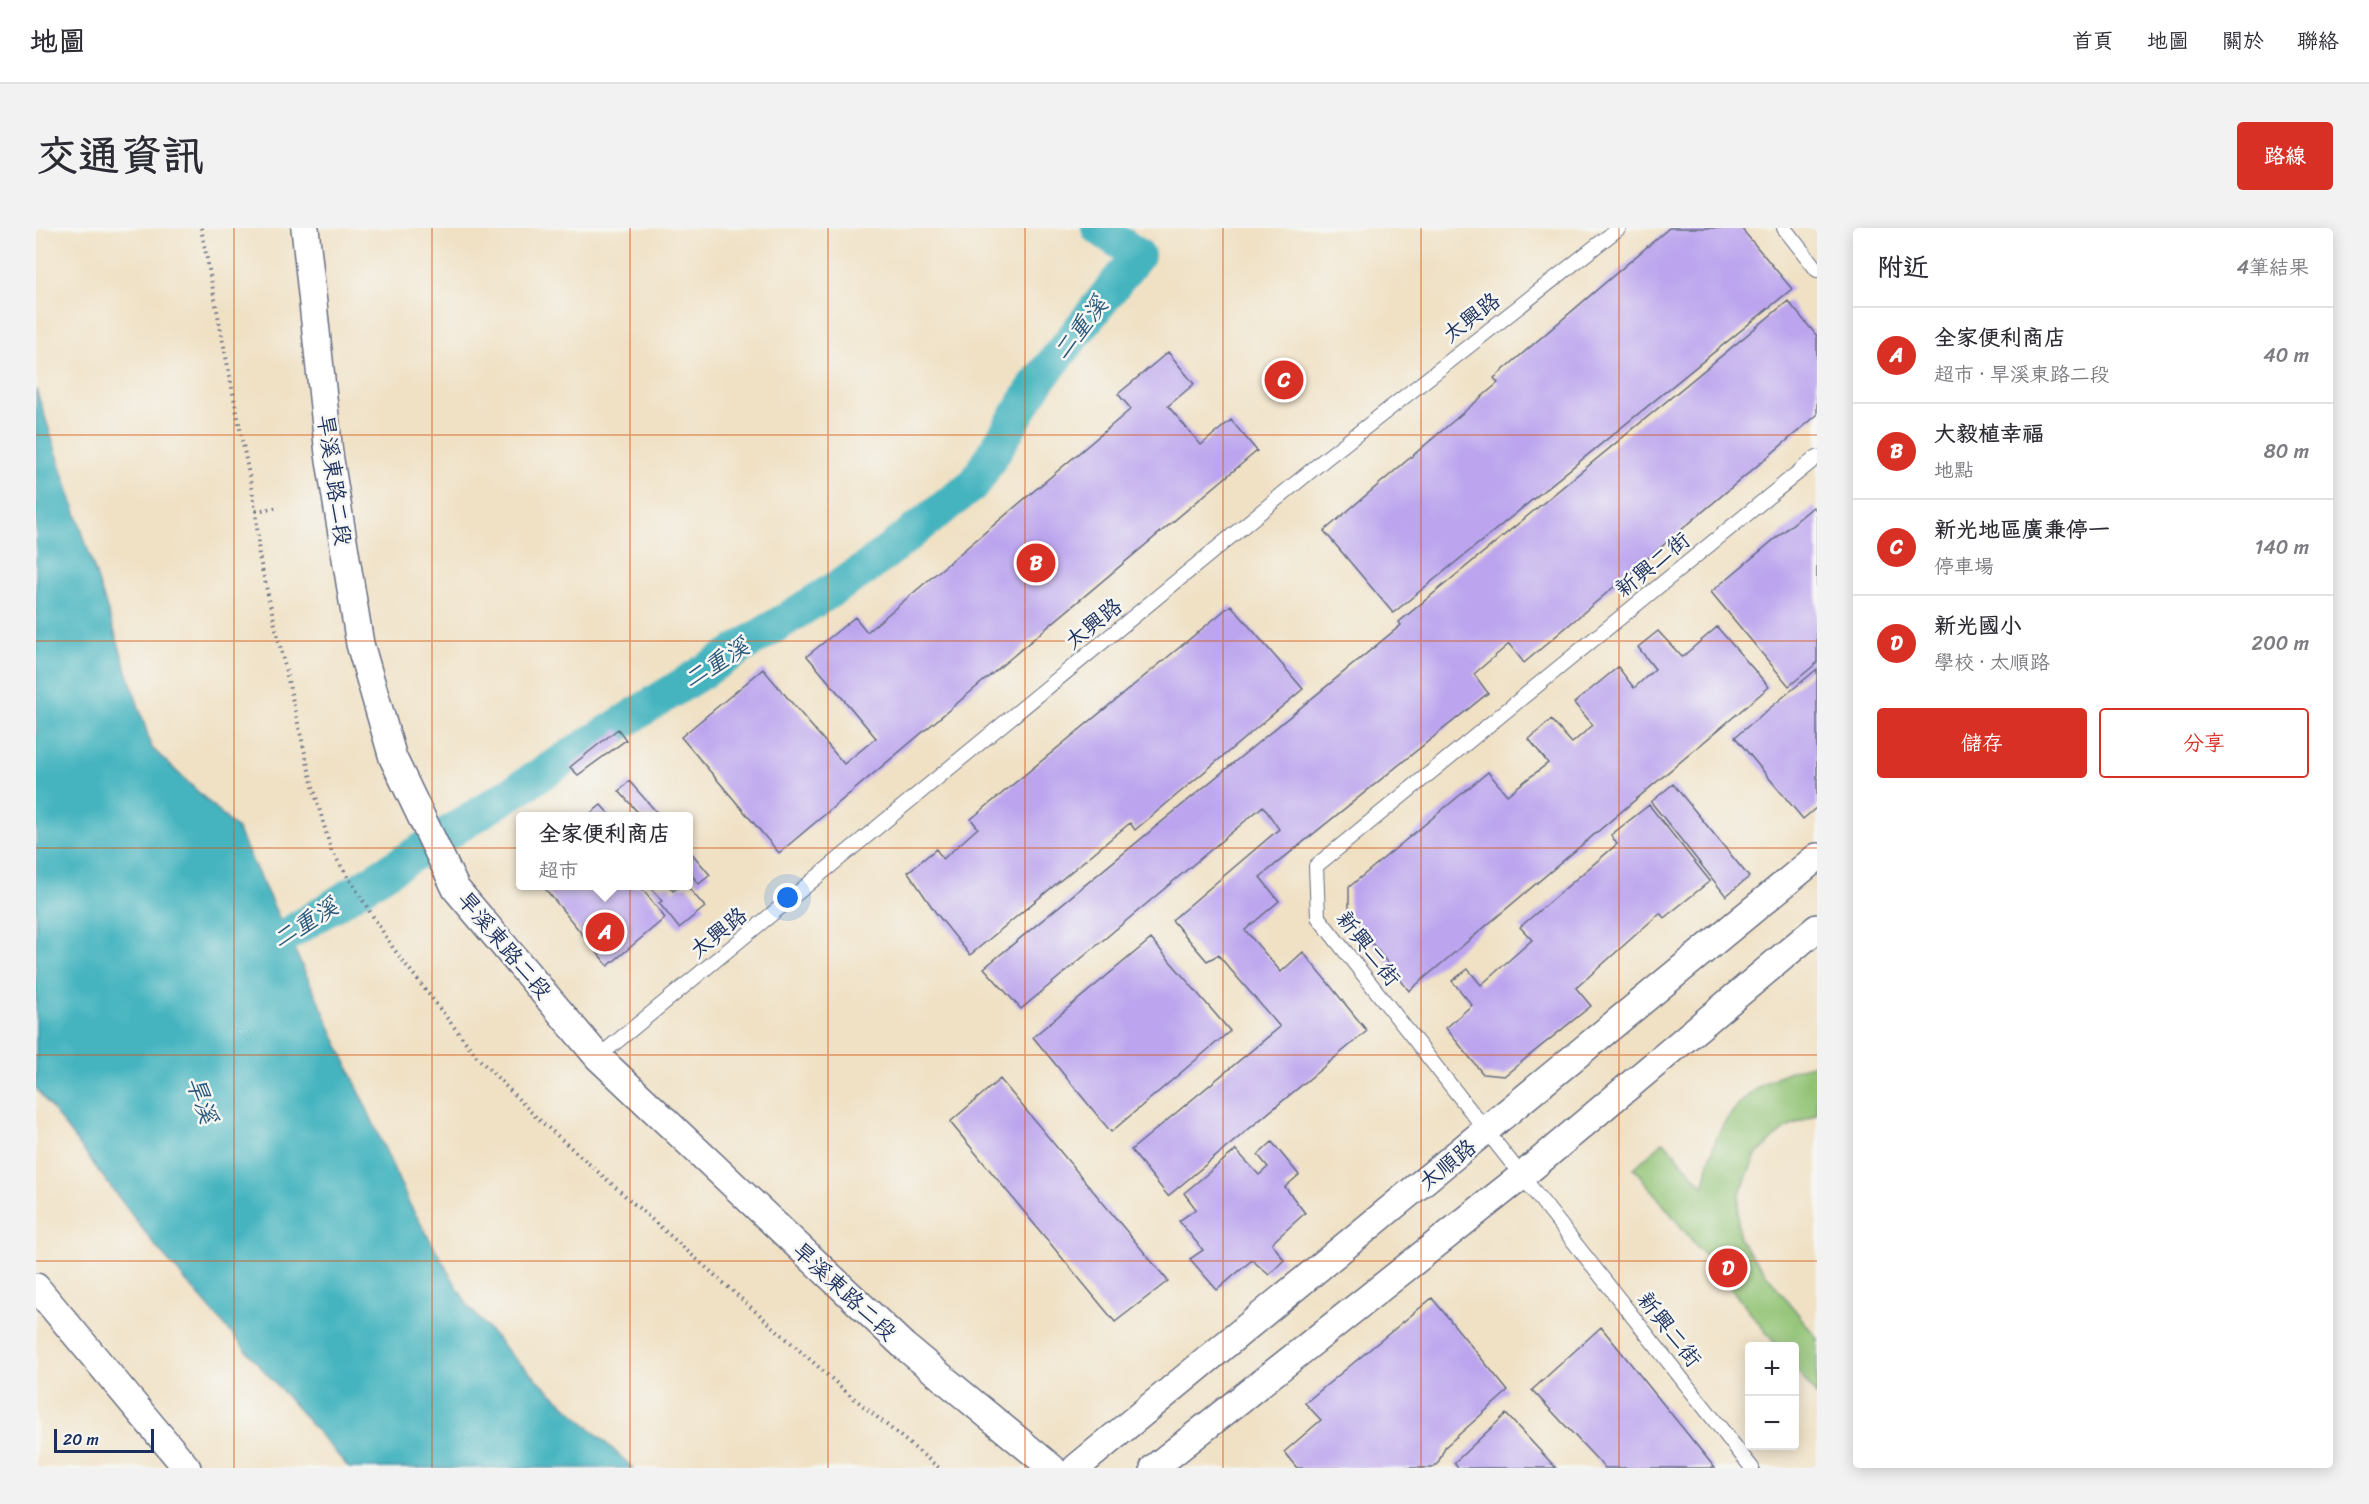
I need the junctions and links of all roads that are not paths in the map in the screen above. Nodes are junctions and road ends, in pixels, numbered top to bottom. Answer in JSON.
{"nodes":[{"id":1,"x":305,"y":228,"type":"edge"},
{"id":2,"x":1619,"y":228,"type":"edge"},
{"id":3,"x":1784,"y":228,"type":"edge"},
{"id":4,"x":1817,"y":270,"type":"edge"},
{"id":5,"x":1817,"y":457,"type":"edge"},
{"id":6,"x":1817,"y":857,"type":"edge"},
{"id":7,"x":1817,"y":928,"type":"edge"},
{"id":8,"x":598,"y":1057,"type":"junction"},
{"id":9,"x":1487,"y":1131,"type":"junction"},
{"id":10,"x":1523,"y":1175,"type":"junction"},
{"id":11,"x":36,"y":1287,"type":"edge"},
{"id":12,"x":187,"y":1468,"type":"edge"},
{"id":13,"x":1052,"y":1468,"type":"edge"},
{"id":14,"x":1076,"y":1468,"type":"edge"},
{"id":15,"x":1154,"y":1468,"type":"edge"},
{"id":16,"x":1752,"y":1468,"type":"edge"}],
"edges":[{"from":1,"to":8,"type":"street","name":"旱溪東路二段"},
{"from":2,"to":8,"type":"lane","name":"太興路"},
{"from":3,"to":4,"type":"lane"},
{"from":5,"to":9,"type":"lane","name":"新興二街"},
{"from":6,"to":9,"type":"street","name":"太順路"},
{"from":7,"to":10,"type":"street"},
{"from":8,"to":13,"type":"street","name":"旱溪東路二段"},
{"from":9,"to":10,"type":"lane","name":"新興二街"},
{"from":9,"to":14,"type":"street","name":"太順路"},
{"from":10,"to":15,"type":"street"},
{"from":10,"to":16,"type":"lane","name":"新興二街"},
{"from":11,"to":12,"type":"street"}]}
